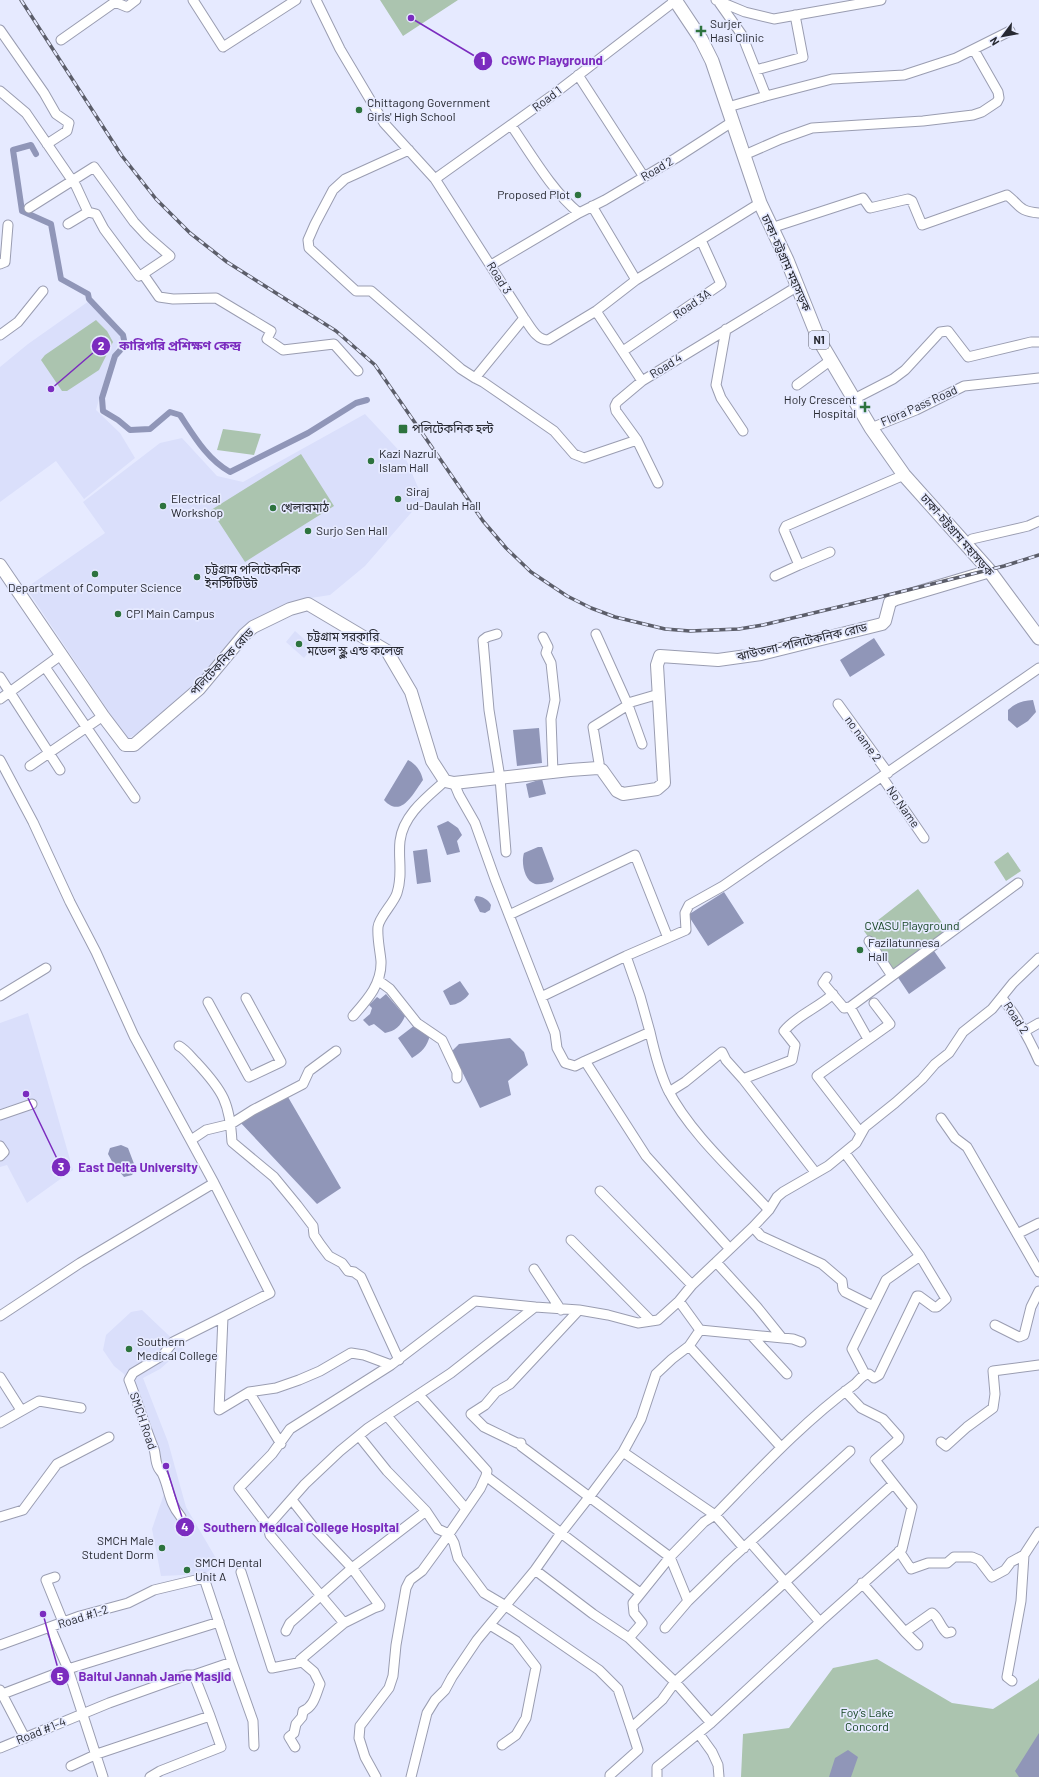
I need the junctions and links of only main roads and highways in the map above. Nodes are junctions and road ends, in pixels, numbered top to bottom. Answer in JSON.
{"nodes":[{"id":1,"x":675,"y":0,"type":"edge"},
{"id":2,"x":680,"y":0,"type":"edge"},
{"id":3,"x":730,"y":106,"type":"junction"},
{"id":4,"x":774,"y":227,"type":"junction"},
{"id":5,"x":874,"y":427,"type":"junction"},
{"id":6,"x":0,"y":565,"type":"edge"},
{"id":7,"x":990,"y":571,"type":"junction"},
{"id":8,"x":1039,"y":625,"type":"edge"},
{"id":9,"x":1039,"y":638,"type":"edge"},
{"id":10,"x":500,"y":778,"type":"joint"}],
"edges":[{"from":1,"to":3,"type":"highway","name":"ঢাকা-চট্টগ্রাম মহাসড়ক","number":"N1"},
{"from":2,"to":3,"type":"highway","name":"ঢাকা-চট্টগ্রাম মহাসড়ক","number":"N1"},
{"from":3,"to":4,"type":"highway","name":"ঢাকা-চট্টগ্রাম মহাসড়ক","number":"N1"},
{"from":3,"to":4,"type":"highway","name":"ঢাকা-চট্টগ্রাম মহাসড়ক","number":"N1"},
{"from":4,"to":5,"type":"highway","name":"ঢাকা-চট্টগ্রাম মহাসড়ক","number":"N1"},
{"from":4,"to":5,"type":"highway","name":"ঢাকা-চট্টগ্রাম মহাসড়ক","number":"N1"},
{"from":5,"to":7,"type":"highway","name":"ঢাকা-চট্টগ্রাম মহাসড়ক","number":"N1"},
{"from":5,"to":8,"type":"highway","name":"ঢাকা-চট্টগ্রাম মহাসড়ক","number":"N1"},
{"from":6,"to":10,"type":"main road","name":"পলিটেকনিক রোড"},
{"from":7,"to":9,"type":"highway","name":"ঢাকা-চট্টগ্রাম মহাসড়ক","number":"N1"},
{"from":7,"to":10,"type":"main road","name":"ঝাউতলা-পলিটেকনিক রোড"}]}
